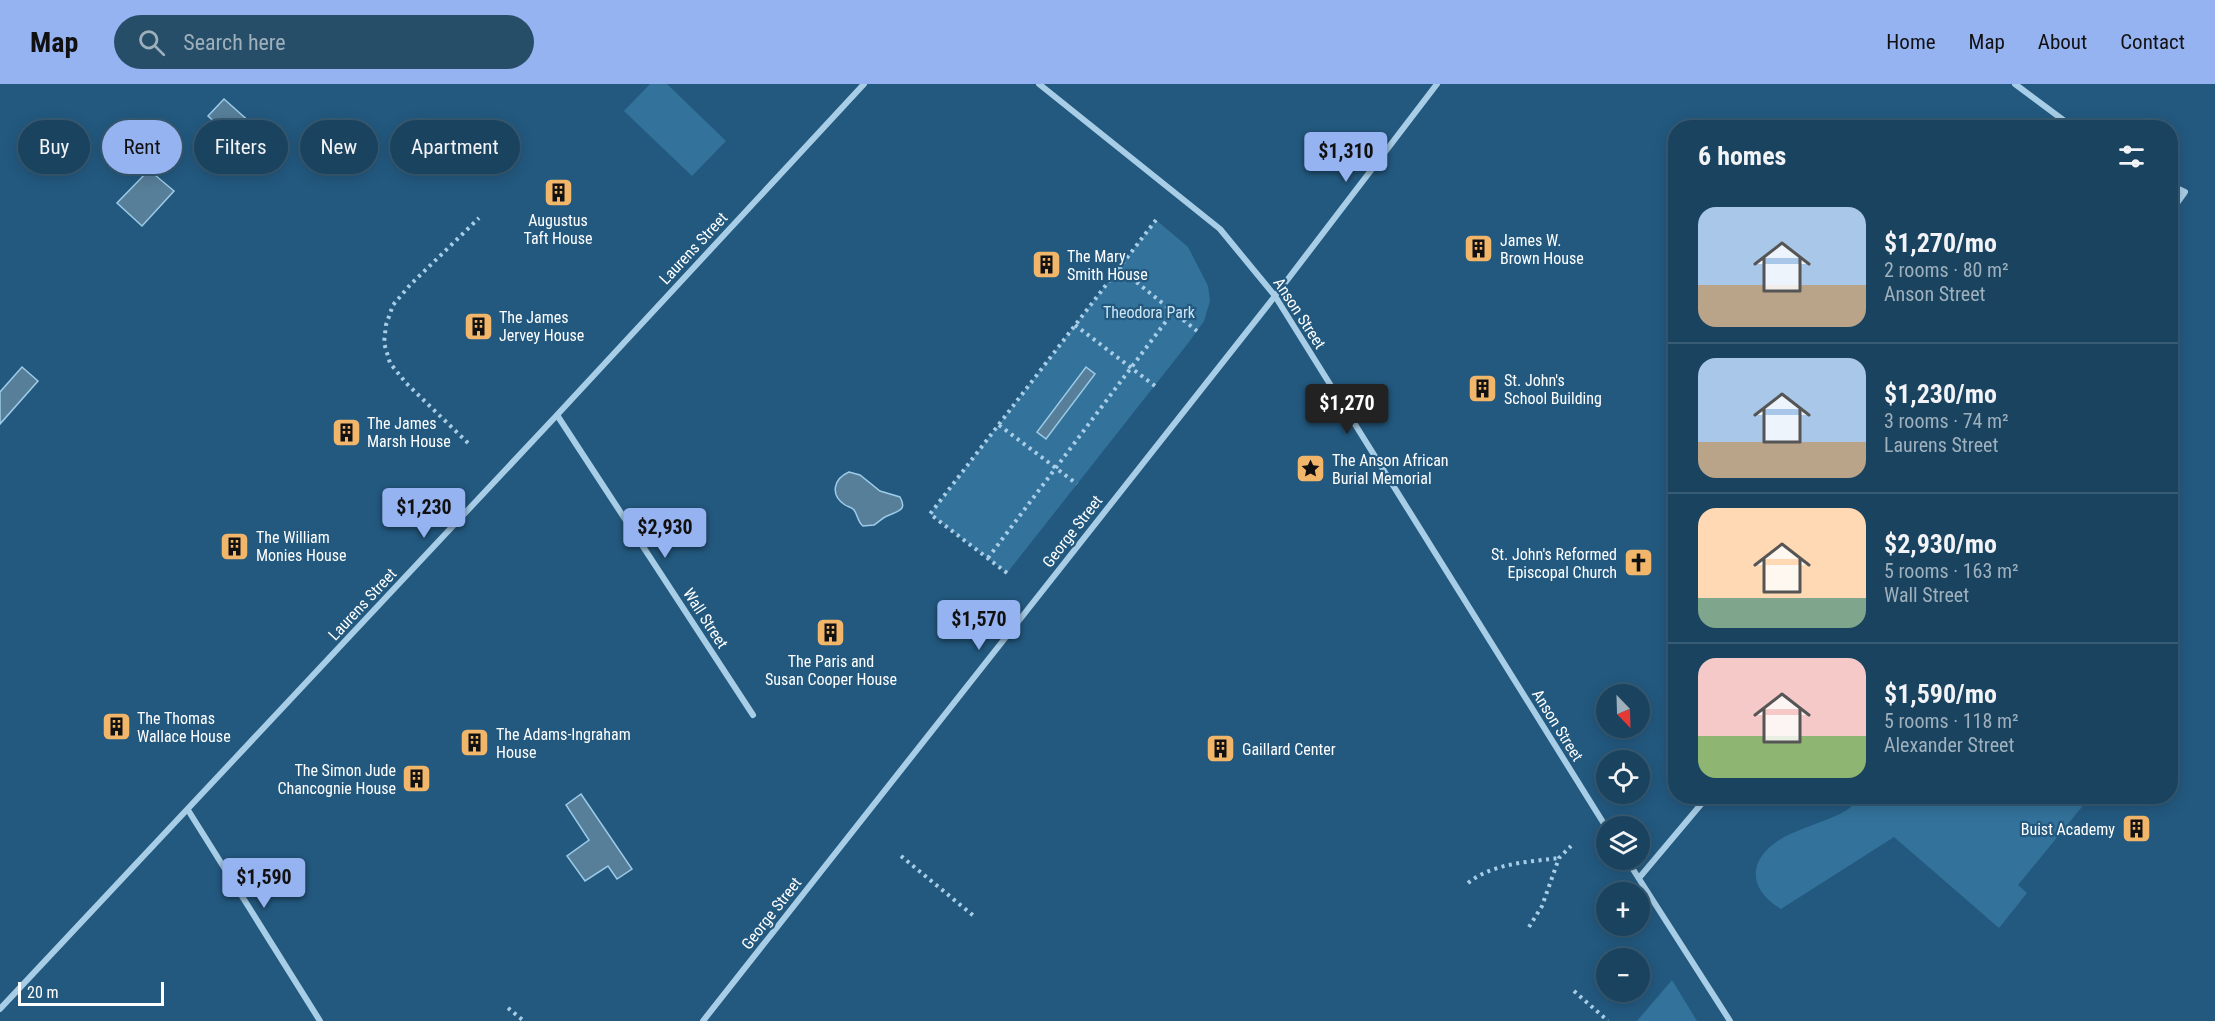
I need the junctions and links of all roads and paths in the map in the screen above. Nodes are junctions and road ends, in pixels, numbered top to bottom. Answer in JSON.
{"nodes":[{"id":1,"x":864,"y":84,"type":"edge"},
{"id":2,"x":1039,"y":84,"type":"edge"},
{"id":3,"x":1437,"y":84,"type":"edge"},
{"id":4,"x":2015,"y":84,"type":"edge"},
{"id":5,"x":2063,"y":120,"type":"edge"},
{"id":6,"x":2178,"y":189,"type":"edge"},
{"id":7,"x":2178,"y":202,"type":"edge"},
{"id":8,"x":479,"y":218,"type":"dead end"},
{"id":9,"x":1156,"y":220,"type":"dead end"},
{"id":10,"x":1119,"y":268,"type":"junction"},
{"id":11,"x":1275,"y":296,"type":"junction"},
{"id":12,"x":1173,"y":312,"type":"junction"},
{"id":13,"x":1075,"y":325,"type":"junction"},
{"id":14,"x":1197,"y":331,"type":"dead end"},
{"id":15,"x":1132,"y":368,"type":"junction"},
{"id":16,"x":1155,"y":386,"type":"dead end"},
{"id":17,"x":557,"y":415,"type":"junction"},
{"id":18,"x":999,"y":425,"type":"junction"},
{"id":19,"x":468,"y":442,"type":"dead end"},
{"id":20,"x":1056,"y":468,"type":"junction"},
{"id":21,"x":1077,"y":484,"type":"dead end"},
{"id":22,"x":988,"y":558,"type":"junction"},
{"id":23,"x":1007,"y":573,"type":"dead end"},
{"id":24,"x":753,"y":715,"type":"dead end"},
{"id":25,"x":1701,"y":804,"type":"edge"},
{"id":26,"x":188,"y":810,"type":"junction"},
{"id":27,"x":1599,"y":816,"type":"edge"},
{"id":28,"x":1571,"y":846,"type":"dead end"},
{"id":29,"x":901,"y":856,"type":"dead end"},
{"id":30,"x":1559,"y":858,"type":"junction"},
{"id":31,"x":1634,"y":870,"type":"edge"},
{"id":32,"x":1639,"y":878,"type":"junction"},
{"id":33,"x":1468,"y":883,"type":"dead end"},
{"id":34,"x":975,"y":917,"type":"dead end"},
{"id":35,"x":1528,"y":927,"type":"dead end"},
{"id":36,"x":1574,"y":991,"type":"dead end"},
{"id":37,"x":508,"y":1008,"type":"dead end"},
{"id":38,"x":0,"y":1009,"type":"edge"},
{"id":39,"x":320,"y":1021,"type":"edge"},
{"id":40,"x":524,"y":1021,"type":"edge"},
{"id":41,"x":703,"y":1021,"type":"edge"},
{"id":42,"x":1608,"y":1021,"type":"edge"},
{"id":43,"x":1730,"y":1021,"type":"edge"}],
"edges":[{"from":1,"to":17,"type":"street","name":"Laurens Street"},
{"from":2,"to":11,"type":"street","name":"Anson Street"},
{"from":3,"to":11,"type":"street","name":"George Street"},
{"from":4,"to":5,"type":"street"},
{"from":6,"to":7,"type":"street"},
{"from":8,"to":19,"type":"path"},
{"from":9,"to":10,"type":"path"},
{"from":10,"to":12,"type":"path"},
{"from":10,"to":13,"type":"path"},
{"from":11,"to":27,"type":"street","name":"Anson Street"},
{"from":11,"to":41,"type":"street","name":"George Street"},
{"from":12,"to":14,"type":"path"},
{"from":12,"to":15,"type":"path"},
{"from":13,"to":15,"type":"path"},
{"from":13,"to":18,"type":"path"},
{"from":15,"to":16,"type":"path"},
{"from":15,"to":20,"type":"path"},
{"from":17,"to":24,"type":"street","name":"Wall Street"},
{"from":17,"to":26,"type":"street","name":"Laurens Street"},
{"from":18,"to":20,"type":"path"},
{"from":18,"to":22,"type":"path"},
{"from":20,"to":21,"type":"path"},
{"from":20,"to":22,"type":"path"},
{"from":22,"to":23,"type":"path"},
{"from":25,"to":32,"type":"street"},
{"from":26,"to":38,"type":"street","name":"Laurens Street"},
{"from":26,"to":39,"type":"street"},
{"from":28,"to":30,"type":"path"},
{"from":29,"to":34,"type":"path"},
{"from":30,"to":33,"type":"path"},
{"from":30,"to":35,"type":"path"},
{"from":31,"to":32,"type":"street"},
{"from":32,"to":43,"type":"street"},
{"from":36,"to":42,"type":"path"},
{"from":37,"to":40,"type":"path"}]}
